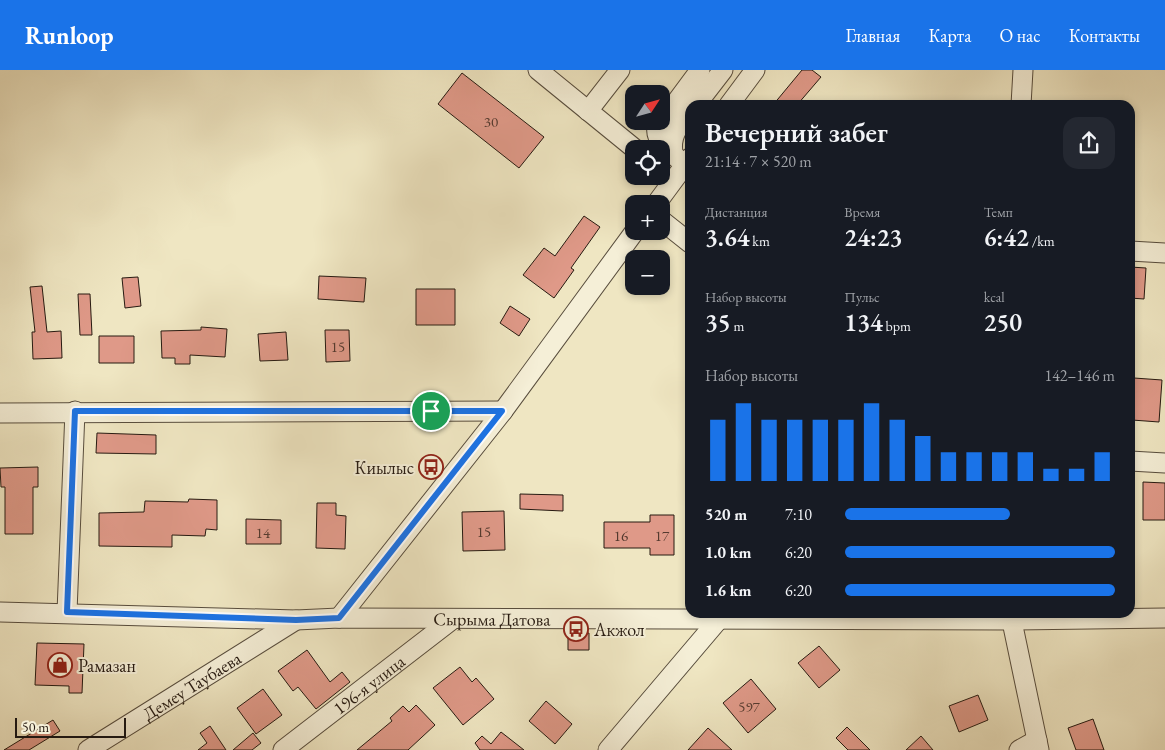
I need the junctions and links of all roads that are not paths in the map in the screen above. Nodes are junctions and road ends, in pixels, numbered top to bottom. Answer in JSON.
{"nodes":[{"id":1,"x":538,"y":70,"type":"edge"},
{"id":2,"x":620,"y":70,"type":"edge"},
{"id":3,"x":700,"y":70,"type":"edge"},
{"id":4,"x":723,"y":70,"type":"edge"},
{"id":5,"x":755,"y":70,"type":"edge"},
{"id":6,"x":1023,"y":70,"type":"edge"},
{"id":7,"x":700,"y":100,"type":"edge"},
{"id":8,"x":733,"y":100,"type":"edge"},
{"id":9,"x":1021,"y":100,"type":"edge"},
{"id":10,"x":588,"y":111,"type":"junction"},
{"id":11,"x":685,"y":118,"type":"edge"},
{"id":12,"x":625,"y":140,"type":"edge"},
{"id":13,"x":683,"y":158,"type":"edge"},
{"id":14,"x":670,"y":172,"type":"edge"},
{"id":15,"x":670,"y":227,"type":"edge"},
{"id":16,"x":685,"y":239,"type":"edge"},
{"id":17,"x":629,"y":240,"type":"edge"},
{"id":18,"x":1135,"y":251,"type":"edge"},
{"id":19,"x":1165,"y":253,"type":"edge"},
{"id":20,"x":75,"y":411,"type":"junction"},
{"id":21,"x":502,"y":411,"type":"junction"},
{"id":22,"x":0,"y":413,"type":"edge"},
{"id":23,"x":1135,"y":461,"type":"edge"},
{"id":24,"x":1165,"y":463,"type":"edge"},
{"id":25,"x":0,"y":612,"type":"edge"},
{"id":26,"x":67,"y":612,"type":"junction"},
{"id":27,"x":339,"y":618,"type":"junction"},
{"id":28,"x":720,"y":618,"type":"joint"},
{"id":29,"x":1010,"y":618,"type":"edge"},
{"id":30,"x":1135,"y":618,"type":"edge"},
{"id":31,"x":1165,"y":618,"type":"edge"},
{"id":32,"x":452,"y":619,"type":"junction"},
{"id":33,"x":296,"y":620,"type":"junction"},
{"id":34,"x":1038,"y":745,"type":"edge"},
{"id":35,"x":88,"y":750,"type":"edge"},
{"id":36,"x":283,"y":750,"type":"edge"},
{"id":37,"x":608,"y":750,"type":"edge"},
{"id":38,"x":1019,"y":750,"type":"edge"}],
"edges":[{"from":1,"to":10,"type":"street"},
{"from":2,"to":10,"type":"street"},
{"from":3,"to":13,"type":"street"},
{"from":4,"to":7,"type":"street"},
{"from":5,"to":8,"type":"street"},
{"from":6,"to":9,"type":"street"},
{"from":10,"to":12,"type":"street"},
{"from":11,"to":13,"type":"street"},
{"from":13,"to":14,"type":"street"},
{"from":15,"to":16,"type":"street"},
{"from":17,"to":21,"type":"street"},
{"from":18,"to":19,"type":"street"},
{"from":20,"to":21,"type":"street"},
{"from":20,"to":22,"type":"street"},
{"from":20,"to":26,"type":"street"},
{"from":21,"to":27,"type":"street"},
{"from":23,"to":24,"type":"street"},
{"from":25,"to":26,"type":"street","name":"Сырыма Датова"},
{"from":26,"to":33,"type":"street","name":"Сырыма Датова"},
{"from":27,"to":32,"type":"street","name":"Сырыма Датова"},
{"from":27,"to":33,"type":"street","name":"Сырыма Датова"},
{"from":28,"to":32,"type":"street","name":"Сырыма Датова"},
{"from":28,"to":37,"type":"street"},
{"from":29,"to":34,"type":"street"},
{"from":30,"to":31,"type":"street","name":"Сырыма Датова"},
{"from":32,"to":36,"type":"street","name":"196-я улица"},
{"from":33,"to":35,"type":"street","name":"Демеу Таубаева"},
{"from":34,"to":38,"type":"street"}]}
